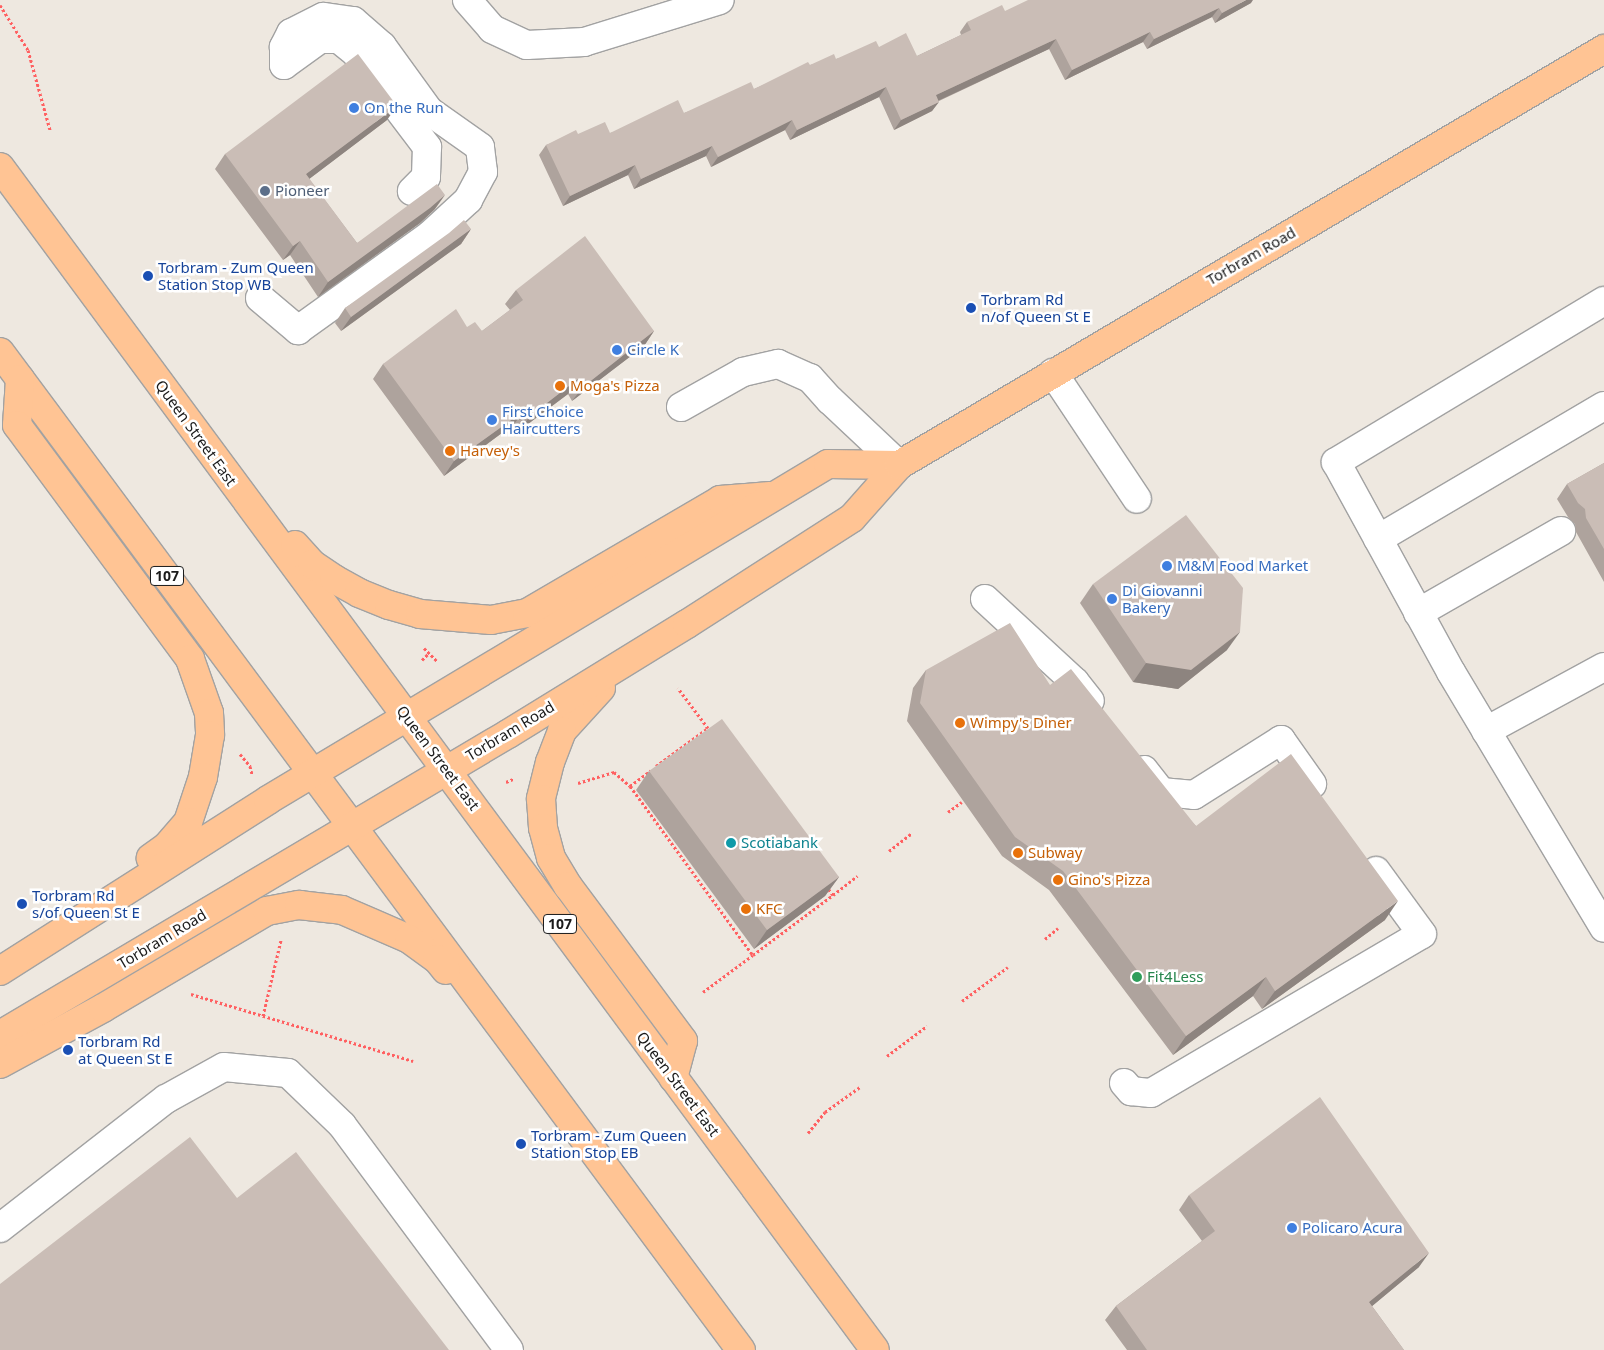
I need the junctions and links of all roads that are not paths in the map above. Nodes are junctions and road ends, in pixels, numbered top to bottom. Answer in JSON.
{"nodes":[{"id":1,"x":467,"y":0,"type":"edge"},
{"id":2,"x":720,"y":0,"type":"edge"},
{"id":3,"x":1604,"y":49,"type":"edge"},
{"id":4,"x":0,"y":167,"type":"edge"},
{"id":5,"x":412,"y":191,"type":"dead end"},
{"id":6,"x":260,"y":298,"type":"dead end"},
{"id":7,"x":1604,"y":301,"type":"edge"},
{"id":8,"x":0,"y":352,"type":"edge"},
{"id":9,"x":1053,"y":373,"type":"junction"},
{"id":10,"x":20,"y":379,"type":"junction"},
{"id":11,"x":1604,"y":406,"type":"edge"},
{"id":12,"x":681,"y":407,"type":"dead end"},
{"id":13,"x":214,"y":458,"type":"junction"},
{"id":14,"x":899,"y":465,"type":"junction"},
{"id":15,"x":776,"y":496,"type":"junction"},
{"id":16,"x":1137,"y":499,"type":"dead end"},
{"id":17,"x":1561,"y":531,"type":"dead end"},
{"id":18,"x":1378,"y":539,"type":"junction"},
{"id":19,"x":985,"y":599,"type":"dead end"},
{"id":20,"x":1418,"y":613,"type":"junction"},
{"id":21,"x":687,"y":624,"type":"junction"},
{"id":22,"x":1604,"y":667,"type":"edge"},
{"id":23,"x":407,"y":717,"type":"junction"},
{"id":24,"x":1104,"y":719,"type":"edge"},
{"id":25,"x":1486,"y":731,"type":"junction"},
{"id":26,"x":1127,"y":748,"type":"edge"},
{"id":27,"x":447,"y":770,"type":"junction"},
{"id":28,"x":313,"y":773,"type":"junction"},
{"id":29,"x":1326,"y":802,"type":"edge"},
{"id":30,"x":352,"y":825,"type":"junction"},
{"id":31,"x":1360,"y":849,"type":"edge"},
{"id":32,"x":1604,"y":928,"type":"edge"},
{"id":33,"x":2,"y":969,"type":"edge"},
{"id":34,"x":0,"y":1035,"type":"edge"},
{"id":35,"x":0,"y":1064,"type":"edge"},
{"id":36,"x":673,"y":1078,"type":"junction"},
{"id":37,"x":543,"y":1081,"type":"junction"},
{"id":38,"x":1124,"y":1083,"type":"dead end"},
{"id":39,"x":0,"y":1228,"type":"edge"},
{"id":40,"x":509,"y":1350,"type":"edge"},
{"id":41,"x":741,"y":1350,"type":"edge"},
{"id":42,"x":875,"y":1350,"type":"edge"}],
"edges":[{"from":1,"to":2,"type":"street"},
{"from":3,"to":9,"type":"main road","name":"Torbram Road"},
{"from":4,"to":13,"type":"main road","name":"Queen Street East","number":"107"},
{"from":5,"to":6,"type":"street"},
{"from":7,"to":18,"type":"street"},
{"from":8,"to":10,"type":"main road","number":"107"},
{"from":9,"to":14,"type":"main road","name":"Torbram Road"},
{"from":9,"to":16,"type":"street"},
{"from":10,"to":28,"type":"main road","number":"107"},
{"from":10,"to":33,"type":"main road"},
{"from":11,"to":18,"type":"street"},
{"from":12,"to":14,"type":"street"},
{"from":13,"to":15,"type":"main road"},
{"from":13,"to":23,"type":"main road","name":"Queen Street East","number":"107"},
{"from":14,"to":15,"type":"main road"},
{"from":14,"to":21,"type":"main road","name":"Torbram Road"},
{"from":15,"to":23,"type":"main road"},
{"from":17,"to":20,"type":"street"},
{"from":18,"to":20,"type":"street"},
{"from":19,"to":24,"type":"street"},
{"from":20,"to":25,"type":"street"},
{"from":21,"to":27,"type":"main road","name":"Torbram Road"},
{"from":21,"to":36,"type":"main road"},
{"from":22,"to":25,"type":"street"},
{"from":23,"to":27,"type":"main road","name":"Queen Street East","number":"107"},
{"from":23,"to":28,"type":"main road"},
{"from":25,"to":32,"type":"street"},
{"from":26,"to":29,"type":"street"},
{"from":27,"to":30,"type":"main road","name":"Torbram Road"},
{"from":27,"to":36,"type":"main road","name":"Queen Street East","number":"107"},
{"from":28,"to":30,"type":"main road","number":"107"},
{"from":28,"to":33,"type":"main road"},
{"from":30,"to":34,"type":"main road","name":"Torbram Road"},
{"from":30,"to":37,"type":"main road","number":"107"},
{"from":31,"to":38,"type":"street"},
{"from":35,"to":37,"type":"main road"},
{"from":36,"to":42,"type":"main road","name":"Queen Street East","number":"107"},
{"from":37,"to":41,"type":"main road","number":"107"},
{"from":39,"to":40,"type":"street"}]}
